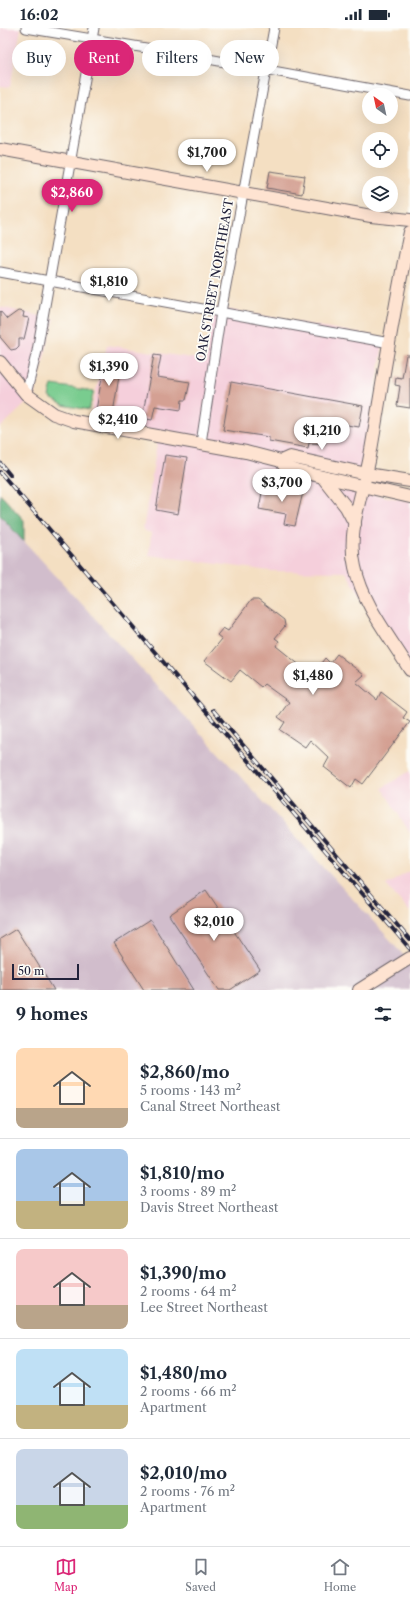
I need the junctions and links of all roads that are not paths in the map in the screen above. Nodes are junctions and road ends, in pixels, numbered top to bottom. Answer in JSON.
{"nodes":[{"id":1,"x":26,"y":28,"type":"edge"},
{"id":2,"x":94,"y":28,"type":"edge"},
{"id":3,"x":274,"y":28,"type":"edge"},
{"id":4,"x":92,"y":39,"type":"junction"},
{"id":5,"x":272,"y":40,"type":"edge"},
{"id":6,"x":220,"y":62,"type":"edge"},
{"id":7,"x":279,"y":72,"type":"edge"},
{"id":8,"x":265,"y":76,"type":"edge"},
{"id":9,"x":410,"y":96,"type":"edge"},
{"id":10,"x":0,"y":149,"type":"edge"},
{"id":11,"x":71,"y":162,"type":"junction"},
{"id":12,"x":243,"y":192,"type":"junction"},
{"id":13,"x":410,"y":220,"type":"edge"},
{"id":14,"x":410,"y":232,"type":"edge"},
{"id":15,"x":0,"y":272,"type":"edge"},
{"id":16,"x":49,"y":281,"type":"junction"},
{"id":17,"x":221,"y":312,"type":"junction"},
{"id":18,"x":390,"y":343,"type":"junction"},
{"id":19,"x":0,"y":362,"type":"edge"},
{"id":20,"x":26,"y":394,"type":"junction"},
{"id":21,"x":201,"y":443,"type":"junction"},
{"id":22,"x":281,"y":461,"type":"junction"},
{"id":23,"x":367,"y":474,"type":"junction"},
{"id":24,"x":324,"y":479,"type":"junction"},
{"id":25,"x":410,"y":481,"type":"edge"},
{"id":26,"x":364,"y":488,"type":"junction"},
{"id":27,"x":410,"y":497,"type":"edge"},
{"id":28,"x":355,"y":524,"type":"junction"},
{"id":29,"x":410,"y":670,"type":"edge"},
{"id":30,"x":410,"y":958,"type":"edge"},
{"id":31,"x":359,"y":990,"type":"edge"}],
"edges":[{"from":1,"to":4,"type":"street"},
{"from":2,"to":4,"type":"street"},
{"from":3,"to":5,"type":"street","name":"OAK STREET NORTHEAST"},
{"from":4,"to":6,"type":"street"},
{"from":4,"to":11,"type":"street"},
{"from":7,"to":9,"type":"street"},
{"from":8,"to":12,"type":"street","name":"OAK STREET NORTHEAST"},
{"from":10,"to":11,"type":"street"},
{"from":11,"to":12,"type":"street"},
{"from":11,"to":16,"type":"street"},
{"from":12,"to":13,"type":"street"},
{"from":12,"to":17,"type":"street","name":"OAK STREET NORTHEAST"},
{"from":14,"to":18,"type":"street"},
{"from":15,"to":16,"type":"street"},
{"from":16,"to":17,"type":"street"},
{"from":16,"to":20,"type":"street"},
{"from":17,"to":18,"type":"street"},
{"from":17,"to":21,"type":"street","name":"OAK STREET NORTHEAST"},
{"from":18,"to":23,"type":"street"},
{"from":19,"to":20,"type":"street"},
{"from":20,"to":21,"type":"street"},
{"from":21,"to":22,"type":"street"},
{"from":22,"to":23,"type":"street"},
{"from":22,"to":24,"type":"street"},
{"from":23,"to":25,"type":"street"},
{"from":23,"to":26,"type":"street"},
{"from":24,"to":26,"type":"street"},
{"from":24,"to":28,"type":"street"},
{"from":26,"to":27,"type":"street"},
{"from":26,"to":28,"type":"street"},
{"from":28,"to":29,"type":"street"},
{"from":30,"to":31,"type":"street"}]}
